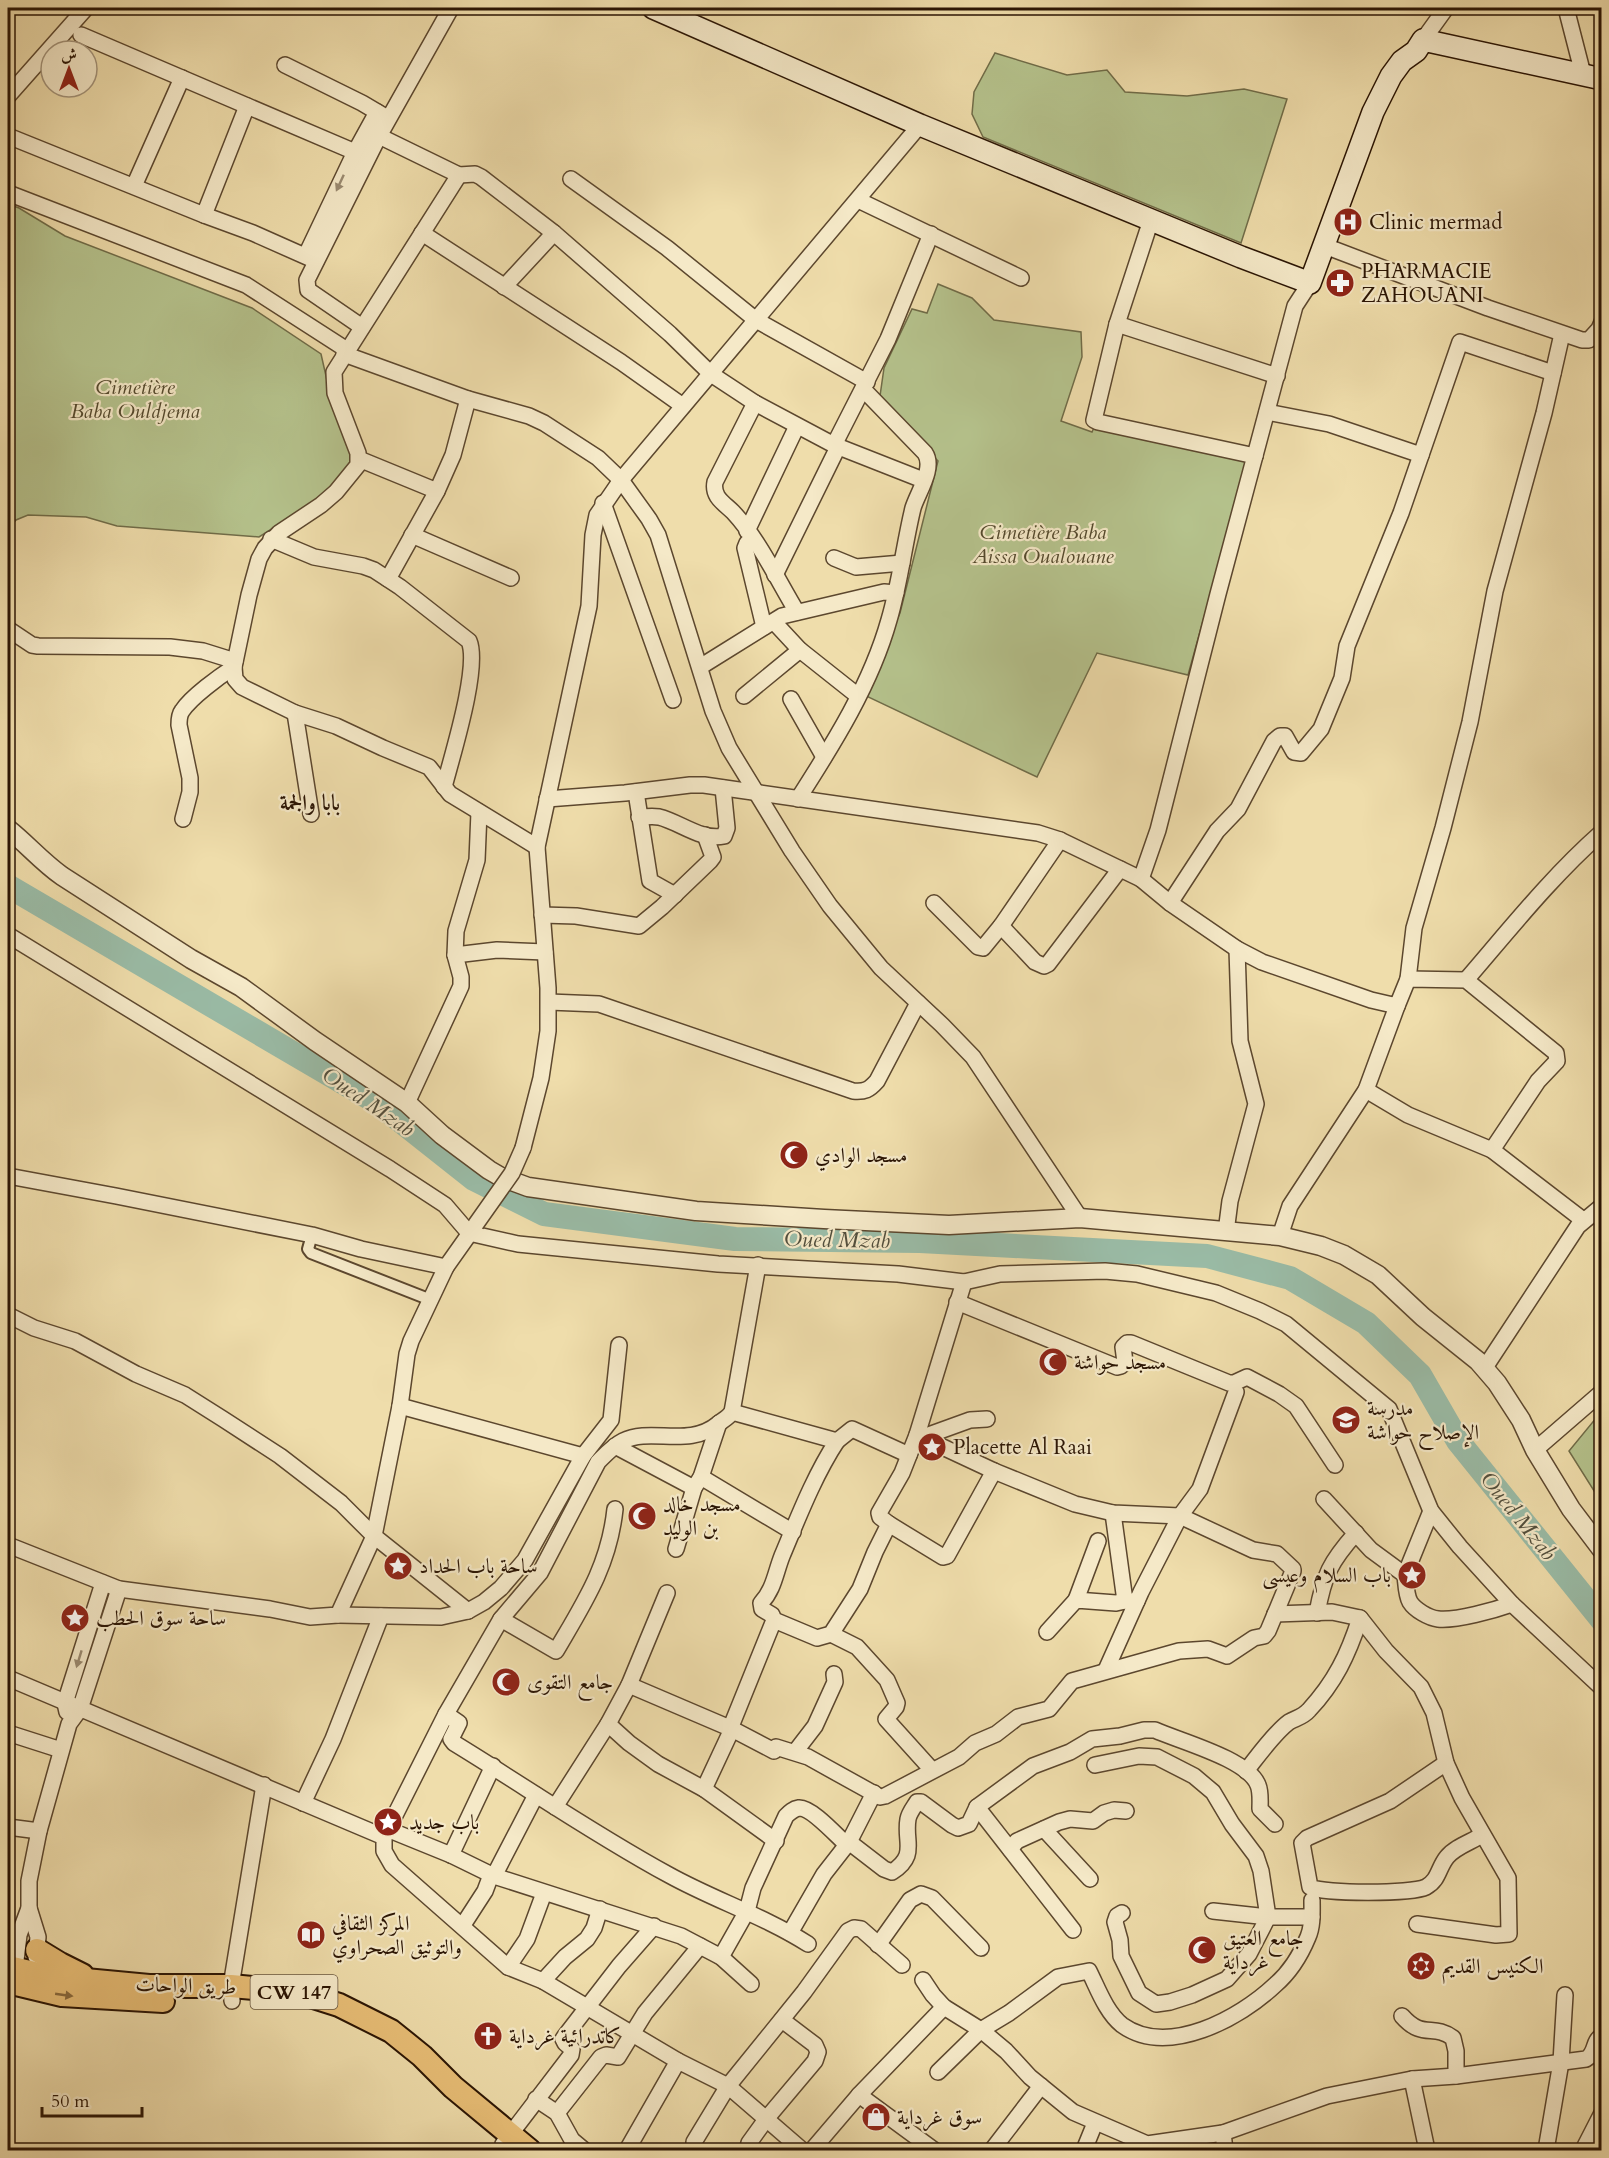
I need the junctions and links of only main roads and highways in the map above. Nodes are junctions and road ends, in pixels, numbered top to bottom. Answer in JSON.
{"nodes":[{"id":1,"x":653,"y":8,"type":"edge"},
{"id":2,"x":1592,"y":76,"type":"edge"},
{"id":3,"x":37,"y":1950,"type":"road end"},
{"id":4,"x":18,"y":1977,"type":"edge"},
{"id":5,"x":100,"y":1981,"type":"junction"},
{"id":6,"x":232,"y":1994,"type":"junction"},
{"id":7,"x":508,"y":2143,"type":"edge"},
{"id":8,"x":529,"y":2151,"type":"edge"}],
"edges":[{"from":1,"to":2,"type":"main road"},
{"from":3,"to":5,"type":"main road"},
{"from":4,"to":5,"type":"main road","name":"طريق الواحات","number":"CW 147"},
{"from":4,"to":6,"type":"main road","name":"طريق الواحات","number":"CW 147","one_way":true},
{"from":5,"to":6,"type":"main road","name":"طريق الواحات","number":"CW 147"},
{"from":6,"to":7,"type":"main road","name":"طريق الواحات","number":"CW 147"},
{"from":7,"to":8,"type":"main road","name":"طريق الواحات","number":"CW 147"}]}
